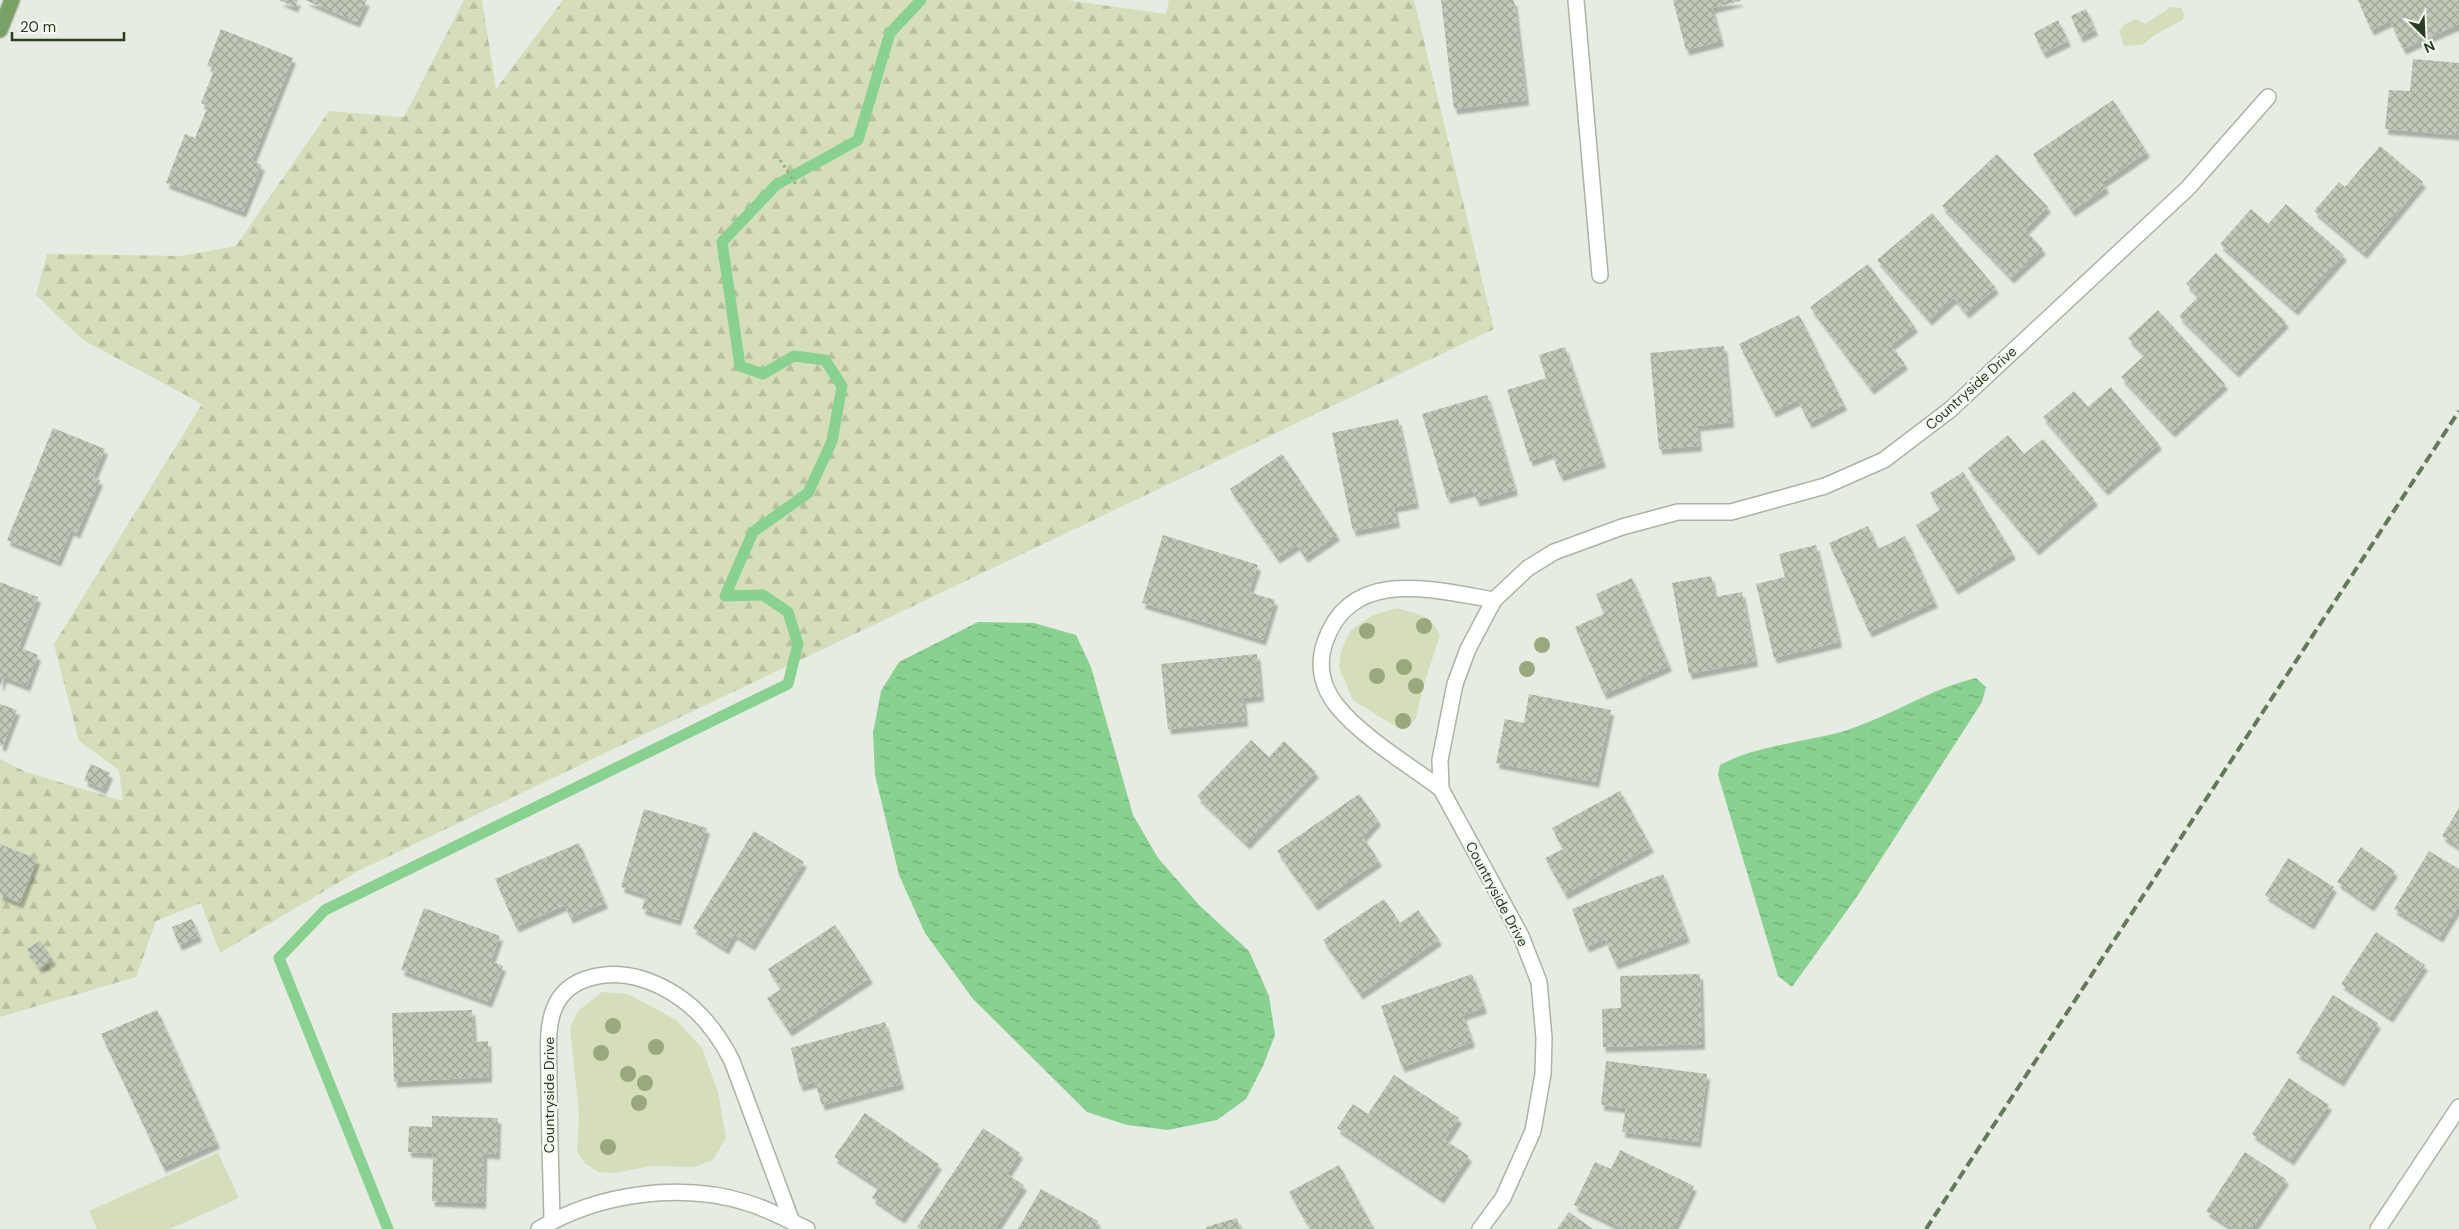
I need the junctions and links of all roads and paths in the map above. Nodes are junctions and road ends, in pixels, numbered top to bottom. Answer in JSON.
{"nodes":[{"id":1,"x":12,"y":0,"type":"edge"},
{"id":2,"x":1576,"y":0,"type":"edge"},
{"id":3,"x":0,"y":30,"type":"edge"},
{"id":4,"x":2268,"y":97,"type":"dead end"},
{"id":5,"x":780,"y":160,"type":"dead end"},
{"id":6,"x":797,"y":186,"type":"dead end"},
{"id":7,"x":1600,"y":275,"type":"dead end"},
{"id":8,"x":1494,"y":600,"type":"junction"},
{"id":9,"x":1441,"y":788,"type":"junction"},
{"id":10,"x":2459,"y":1107,"type":"edge"},
{"id":11,"x":792,"y":1222,"type":"junction"},
{"id":12,"x":546,"y":1225,"type":"edge"},
{"id":13,"x":807,"y":1229,"type":"edge"},
{"id":14,"x":1480,"y":1229,"type":"edge"},
{"id":15,"x":2378,"y":1229,"type":"edge"}],
"edges":[{"from":1,"to":3,"type":"main road"},
{"from":2,"to":7,"type":"street"},
{"from":4,"to":8,"type":"street","name":"Countryside Drive"},
{"from":5,"to":6,"type":"path"},
{"from":8,"to":9,"type":"street","name":"Countryside Drive"},
{"from":8,"to":9,"type":"street","name":"Countryside Drive"},
{"from":9,"to":14,"type":"street","name":"Countryside Drive"},
{"from":10,"to":15,"type":"street"},
{"from":11,"to":12,"type":"street","name":"Countryside Drive"},
{"from":11,"to":12,"type":"street","name":"Countryside Drive"},
{"from":11,"to":13,"type":"street","name":"Countryside Drive"}]}
